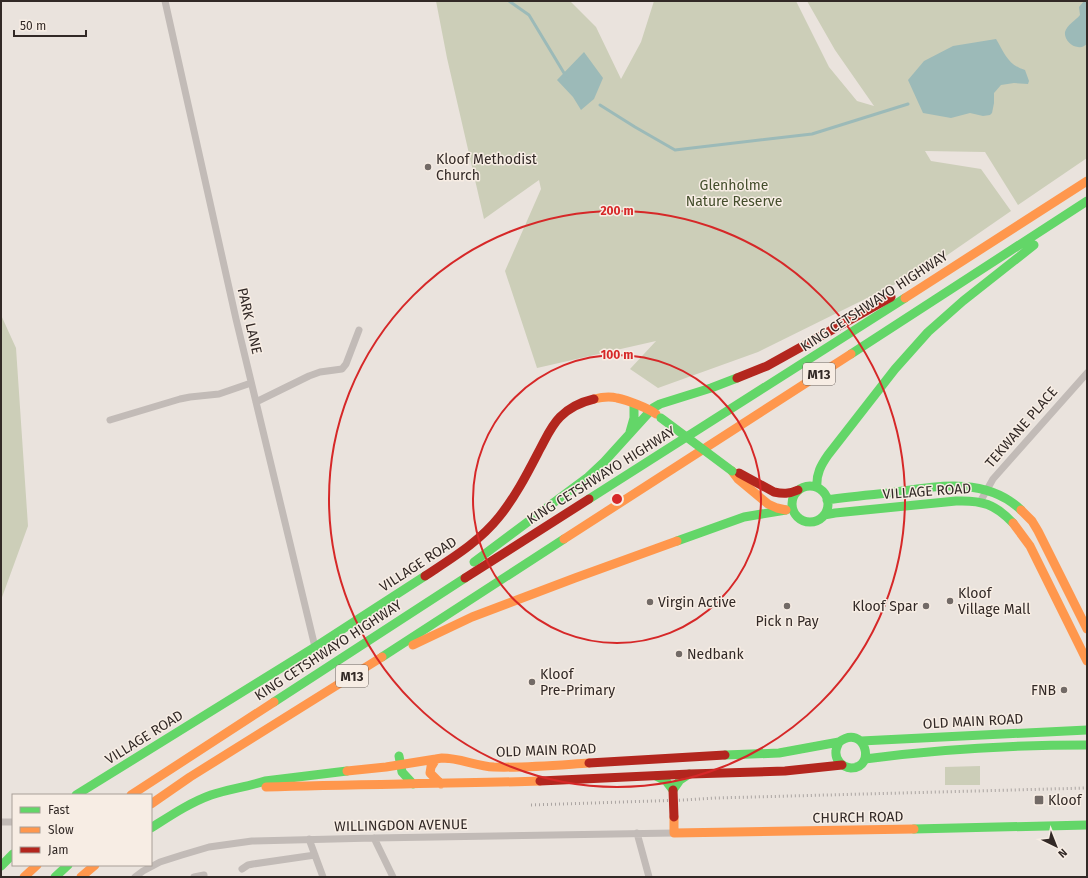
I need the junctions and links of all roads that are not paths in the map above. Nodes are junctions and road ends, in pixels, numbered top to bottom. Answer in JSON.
{"nodes":[{"id":1,"x":164,"y":1,"type":"edge"},
{"id":2,"x":1087,"y":181,"type":"edge"},
{"id":3,"x":1087,"y":203,"type":"edge"},
{"id":4,"x":944,"y":272,"type":"junction"},
{"id":5,"x":358,"y":330,"type":"dead end"},
{"id":6,"x":1087,"y":373,"type":"edge"},
{"id":7,"x":252,"y":383,"type":"junction"},
{"id":8,"x":256,"y":402,"type":"junction"},
{"id":9,"x":634,"y":404,"type":"junction"},
{"id":10,"x":651,"y":410,"type":"junction"},
{"id":11,"x":110,"y":420,"type":"dead end"},
{"id":12,"x":629,"y":435,"type":"junction"},
{"id":13,"x":732,"y":471,"type":"junction"},
{"id":14,"x":817,"y":487,"type":"junction"},
{"id":15,"x":987,"y":489,"type":"junction"},
{"id":16,"x":798,"y":490,"type":"junction"},
{"id":17,"x":827,"y":500,"type":"junction"},
{"id":18,"x":980,"y":502,"type":"junction"},
{"id":19,"x":789,"y":510,"type":"junction"},
{"id":20,"x":824,"y":515,"type":"junction"},
{"id":21,"x":431,"y":600,"type":"junction"},
{"id":22,"x":1087,"y":629,"type":"edge"},
{"id":23,"x":315,"y":647,"type":"junction"},
{"id":24,"x":1084,"y":650,"type":"edge"},
{"id":25,"x":381,"y":658,"type":"junction"},
{"id":26,"x":1087,"y":661,"type":"edge"},
{"id":27,"x":1087,"y":730,"type":"edge"},
{"id":28,"x":860,"y":741,"type":"junction"},
{"id":29,"x":839,"y":742,"type":"junction"},
{"id":30,"x":1087,"y":745,"type":"edge"},
{"id":31,"x":436,"y":759,"type":"junction"},
{"id":32,"x":864,"y":759,"type":"junction"},
{"id":33,"x":399,"y":761,"type":"junction"},
{"id":34,"x":842,"y":765,"type":"junction"},
{"id":35,"x":690,"y":774,"type":"junction"},
{"id":36,"x":656,"y":776,"type":"junction"},
{"id":37,"x":413,"y":784,"type":"junction"},
{"id":38,"x":441,"y":784,"type":"junction"},
{"id":39,"x":255,"y":785,"type":"junction"},
{"id":40,"x":673,"y":790,"type":"junction"},
{"id":41,"x":78,"y":794,"type":"edge"},
{"id":42,"x":134,"y":794,"type":"edge"},
{"id":43,"x":152,"y":803,"type":"edge"},
{"id":44,"x":674,"y":817,"type":"junction"},
{"id":45,"x":1,"y":822,"type":"edge"},
{"id":46,"x":12,"y":822,"type":"edge"},
{"id":47,"x":1087,"y":825,"type":"edge"},
{"id":48,"x":152,"y":827,"type":"edge"},
{"id":49,"x":637,"y":833,"type":"junction"},
{"id":50,"x":674,"y":833,"type":"junction"},
{"id":51,"x":690,"y":833,"type":"junction"},
{"id":52,"x":374,"y":838,"type":"junction"},
{"id":53,"x":309,"y":839,"type":"junction"},
{"id":54,"x":12,"y":855,"type":"edge"},
{"id":55,"x":315,"y":855,"type":"junction"},
{"id":56,"x":1,"y":866,"type":"edge"},
{"id":57,"x":36,"y":866,"type":"edge"},
{"id":58,"x":67,"y":866,"type":"edge"},
{"id":59,"x":94,"y":866,"type":"edge"},
{"id":60,"x":242,"y":869,"type":"dead end"},
{"id":61,"x":204,"y":875,"type":"dead end"},
{"id":62,"x":24,"y":877,"type":"edge"},
{"id":63,"x":55,"y":877,"type":"edge"},
{"id":64,"x":81,"y":877,"type":"edge"},
{"id":65,"x":135,"y":877,"type":"edge"},
{"id":66,"x":194,"y":877,"type":"edge"},
{"id":67,"x":323,"y":877,"type":"edge"},
{"id":68,"x":393,"y":877,"type":"edge"},
{"id":69,"x":649,"y":877,"type":"edge"}],
"edges":[{"from":1,"to":7,"type":"street","name":"PARK LANE"},
{"from":2,"to":4,"type":"main road","name":"KING CETSHWAYO HIGHWAY","number":"M13"},
{"from":3,"to":14,"type":"main road"},
{"from":3,"to":25,"type":"main road","number":"M13"},
{"from":4,"to":10,"type":"main road"},
{"from":4,"to":21,"type":"main road","name":"KING CETSHWAYO HIGHWAY","number":"M13"},
{"from":5,"to":8,"type":"street"},
{"from":6,"to":15,"type":"street","name":"TEKWANE PLACE"},
{"from":7,"to":8,"type":"street","name":"PARK LANE"},
{"from":7,"to":11,"type":"street"},
{"from":8,"to":23,"type":"street","name":"PARK LANE"},
{"from":9,"to":10,"type":"main road","name":"VILLAGE ROAD"},
{"from":9,"to":12,"type":"main road"},
{"from":9,"to":23,"type":"main road","name":"VILLAGE ROAD"},
{"from":10,"to":12,"type":"main road"},
{"from":10,"to":13,"type":"main road","name":"VILLAGE ROAD","bridge":true},
{"from":12,"to":21,"type":"main road"},
{"from":13,"to":16,"type":"main road","name":"VILLAGE ROAD"},
{"from":13,"to":19,"type":"main road","name":"VILLAGE ROAD"},
{"from":14,"to":16,"type":"main road"},
{"from":14,"to":17,"type":"main road"},
{"from":15,"to":17,"type":"main road","name":"VILLAGE ROAD"},
{"from":15,"to":18,"type":"street","name":"TEKWANE PLACE"},
{"from":15,"to":22,"type":"main road","name":"VILLAGE ROAD"},
{"from":16,"to":19,"type":"main road"},
{"from":17,"to":20,"type":"main road"},
{"from":18,"to":20,"type":"main road","name":"VILLAGE ROAD"},
{"from":18,"to":24,"type":"main road","name":"VILLAGE ROAD"},
{"from":19,"to":20,"type":"main road"},
{"from":19,"to":25,"type":"main road"},
{"from":21,"to":42,"type":"main road","name":"KING CETSHWAYO HIGHWAY","number":"M13"},
{"from":23,"to":41,"type":"main road","name":"VILLAGE ROAD"},
{"from":24,"to":26,"type":"main road","name":"VILLAGE ROAD"},
{"from":25,"to":43,"type":"main road","number":"M13"},
{"from":27,"to":28,"type":"main road","name":"OLD MAIN ROAD"},
{"from":28,"to":29,"type":"main road"},
{"from":28,"to":32,"type":"main road"},
{"from":29,"to":31,"type":"main road","name":"OLD MAIN ROAD"},
{"from":29,"to":34,"type":"main road"},
{"from":30,"to":32,"type":"main road","name":"OLD MAIN ROAD"},
{"from":31,"to":33,"type":"main road","name":"OLD MAIN ROAD"},
{"from":31,"to":38,"type":"main road"},
{"from":32,"to":34,"type":"main road"},
{"from":33,"to":37,"type":"main road"},
{"from":33,"to":39,"type":"main road","name":"OLD MAIN ROAD"},
{"from":34,"to":35,"type":"main road","name":"OLD MAIN ROAD"},
{"from":35,"to":36,"type":"main road","name":"OLD MAIN ROAD"},
{"from":35,"to":40,"type":"main road"},
{"from":36,"to":38,"type":"main road","name":"OLD MAIN ROAD"},
{"from":36,"to":40,"type":"main road"},
{"from":37,"to":38,"type":"main road","name":"OLD MAIN ROAD"},
{"from":37,"to":39,"type":"main road","name":"OLD MAIN ROAD"},
{"from":39,"to":48,"type":"main road","name":"OLD MAIN ROAD"},
{"from":40,"to":44,"type":"main road","bridge":true},
{"from":44,"to":50,"type":"main road"},
{"from":44,"to":51,"type":"main road"},
{"from":45,"to":46,"type":"street"},
{"from":47,"to":51,"type":"main road","name":"CHURCH ROAD"},
{"from":49,"to":50,"type":"street","name":"WILLINGDON AVENUE"},
{"from":49,"to":52,"type":"street","name":"WILLINGDON AVENUE"},
{"from":49,"to":69,"type":"street"},
{"from":50,"to":51,"type":"main road","name":"CHURCH ROAD"},
{"from":52,"to":53,"type":"street","name":"WILLINGDON AVENUE"},
{"from":52,"to":68,"type":"street"},
{"from":53,"to":55,"type":"street"},
{"from":53,"to":65,"type":"street","name":"WILLINGDON AVENUE"},
{"from":54,"to":56,"type":"main road"},
{"from":55,"to":60,"type":"street"},
{"from":55,"to":67,"type":"street"},
{"from":57,"to":62,"type":"main road"},
{"from":58,"to":63,"type":"main road"},
{"from":59,"to":64,"type":"main road"},
{"from":61,"to":66,"type":"street"}]}
